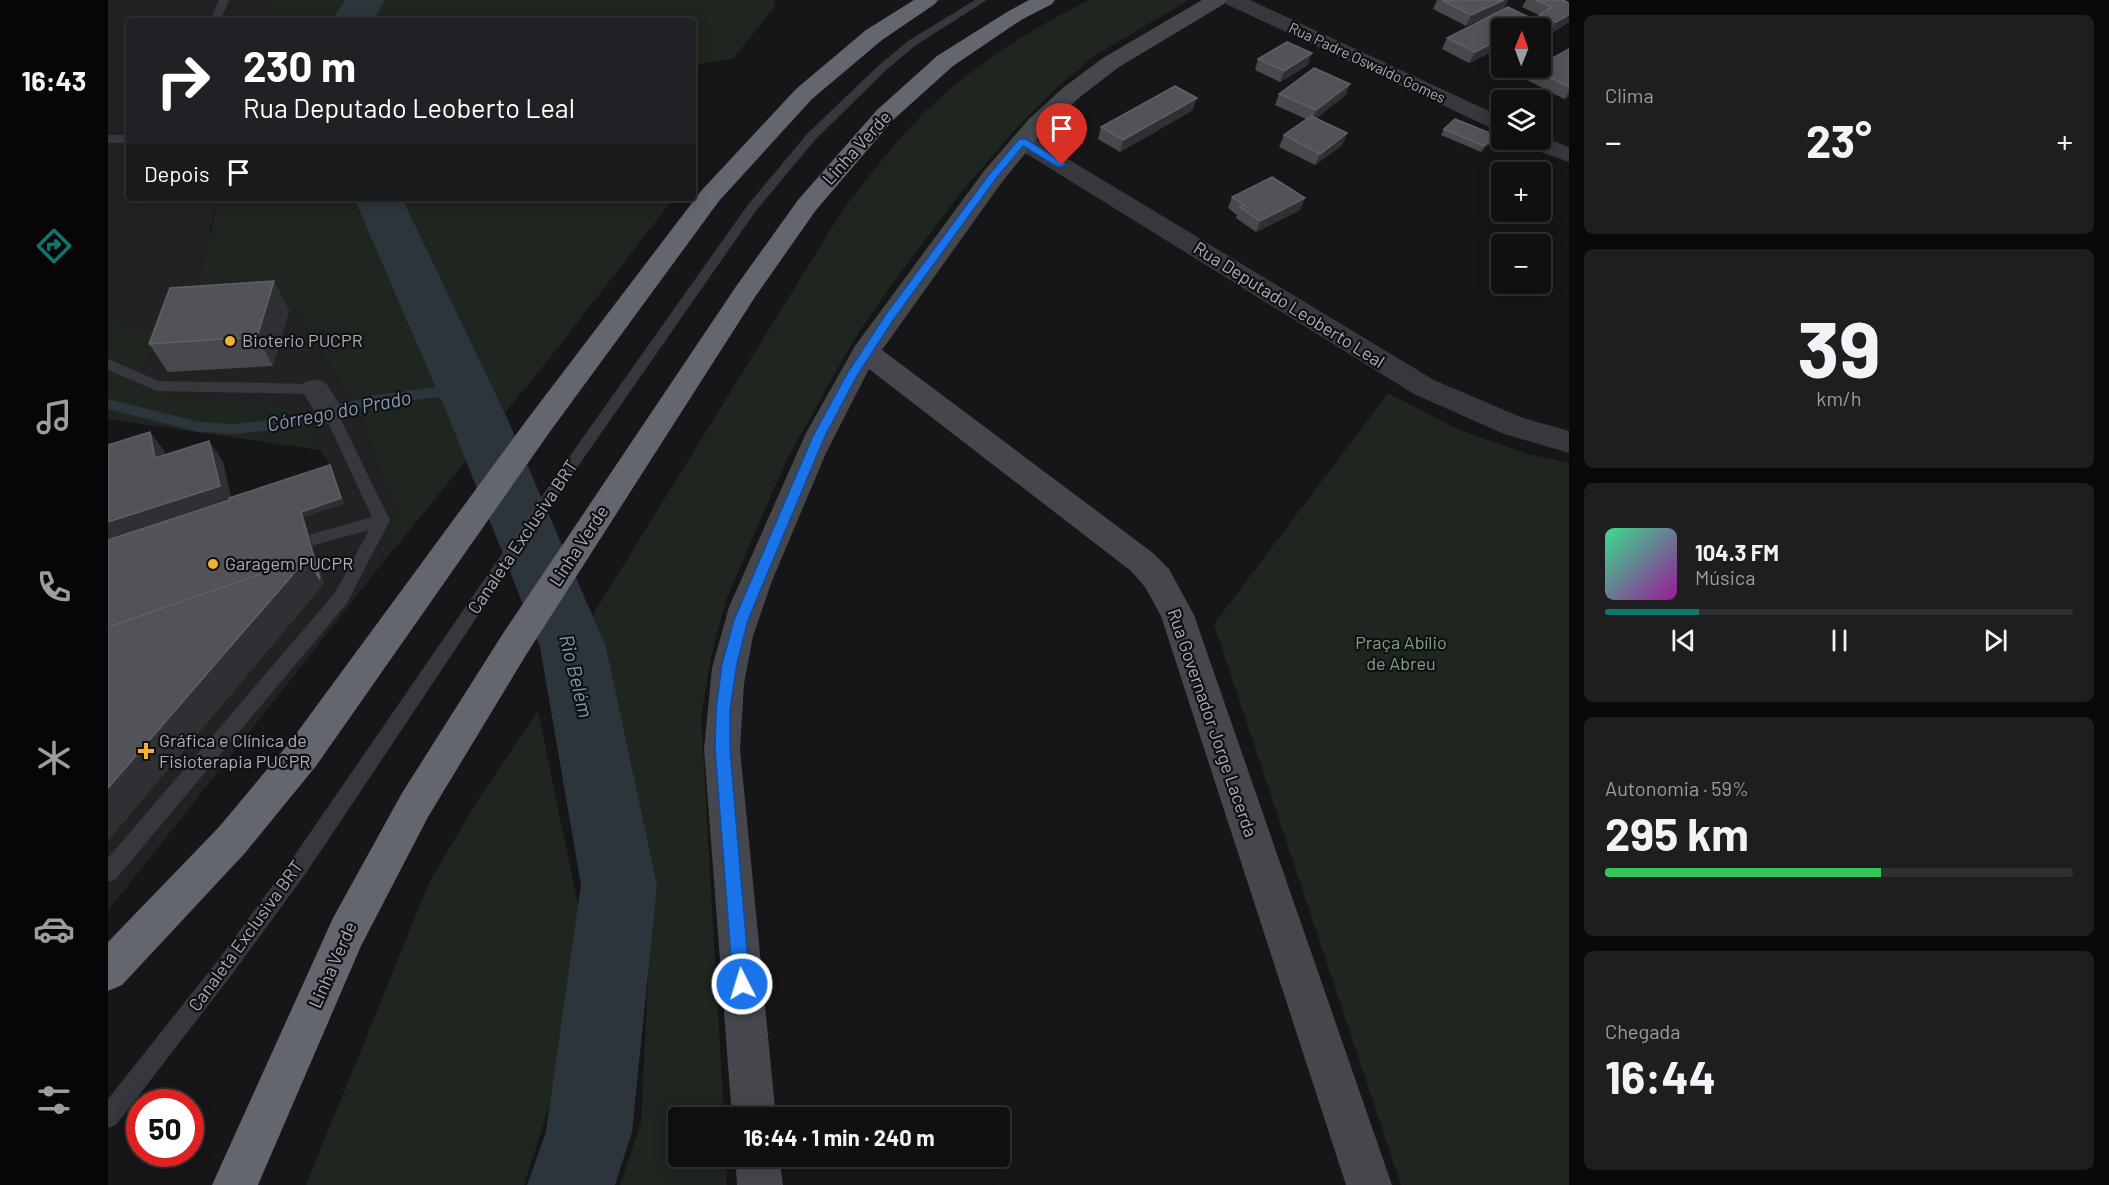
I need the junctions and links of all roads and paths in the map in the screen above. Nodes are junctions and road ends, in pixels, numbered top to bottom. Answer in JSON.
{"nodes":[{"id":1,"x":224,"y":0,"type":"edge"},
{"id":2,"x":928,"y":0,"type":"edge"},
{"id":3,"x":982,"y":0,"type":"edge"},
{"id":4,"x":1045,"y":0,"type":"edge"},
{"id":5,"x":1217,"y":0,"type":"edge"},
{"id":6,"x":1233,"y":0,"type":"edge"},
{"id":7,"x":216,"y":18,"type":"edge"},
{"id":8,"x":1491,"y":121,"type":"edge"},
{"id":9,"x":126,"y":139,"type":"edge"},
{"id":10,"x":108,"y":140,"type":"edge"},
{"id":11,"x":1022,"y":141,"type":"junction"},
{"id":12,"x":1551,"y":148,"type":"edge"},
{"id":13,"x":1569,"y":155,"type":"edge"},
{"id":14,"x":866,"y":352,"type":"junction"},
{"id":15,"x":108,"y":364,"type":"edge"},
{"id":16,"x":315,"y":389,"type":"joint"},
{"id":17,"x":331,"y":414,"type":"joint"},
{"id":18,"x":1569,"y":442,"type":"edge"},
{"id":19,"x":382,"y":520,"type":"junction"},
{"id":20,"x":311,"y":540,"type":"edge"},
{"id":21,"x":108,"y":873,"type":"edge"},
{"id":22,"x":108,"y":971,"type":"edge"},
{"id":23,"x":753,"y":1107,"type":"edge"},
{"id":24,"x":108,"y":1117,"type":"edge"},
{"id":25,"x":758,"y":1167,"type":"edge"},
{"id":26,"x":236,"y":1185,"type":"edge"},
{"id":27,"x":760,"y":1185,"type":"edge"},
{"id":28,"x":1369,"y":1185,"type":"edge"}],
"edges":[{"from":1,"to":7,"type":"lane"},
{"from":2,"to":22,"type":"highway"},
{"from":3,"to":24,"type":"lane","name":"Canaleta Exclusiva BRT"},
{"from":4,"to":26,"type":"highway","name":"Linha Verde"},
{"from":5,"to":11,"type":"main road"},
{"from":6,"to":8,"type":"street","name":"Rua Padre Oswaldo Gomes"},
{"from":9,"to":10,"type":"lane"},
{"from":11,"to":14,"type":"main road"},
{"from":11,"to":18,"type":"street","name":"Rua Deputado Leoberto Leal"},
{"from":12,"to":13,"type":"street"},
{"from":14,"to":23,"type":"main road"},
{"from":14,"to":28,"type":"main road","name":"Rua Governador Jorge Lacerda"},
{"from":15,"to":16,"type":"lane"},
{"from":16,"to":17,"type":"street"},
{"from":17,"to":19,"type":"lane"},
{"from":19,"to":20,"type":"lane"},
{"from":19,"to":21,"type":"lane"},
{"from":25,"to":27,"type":"main road"}]}
